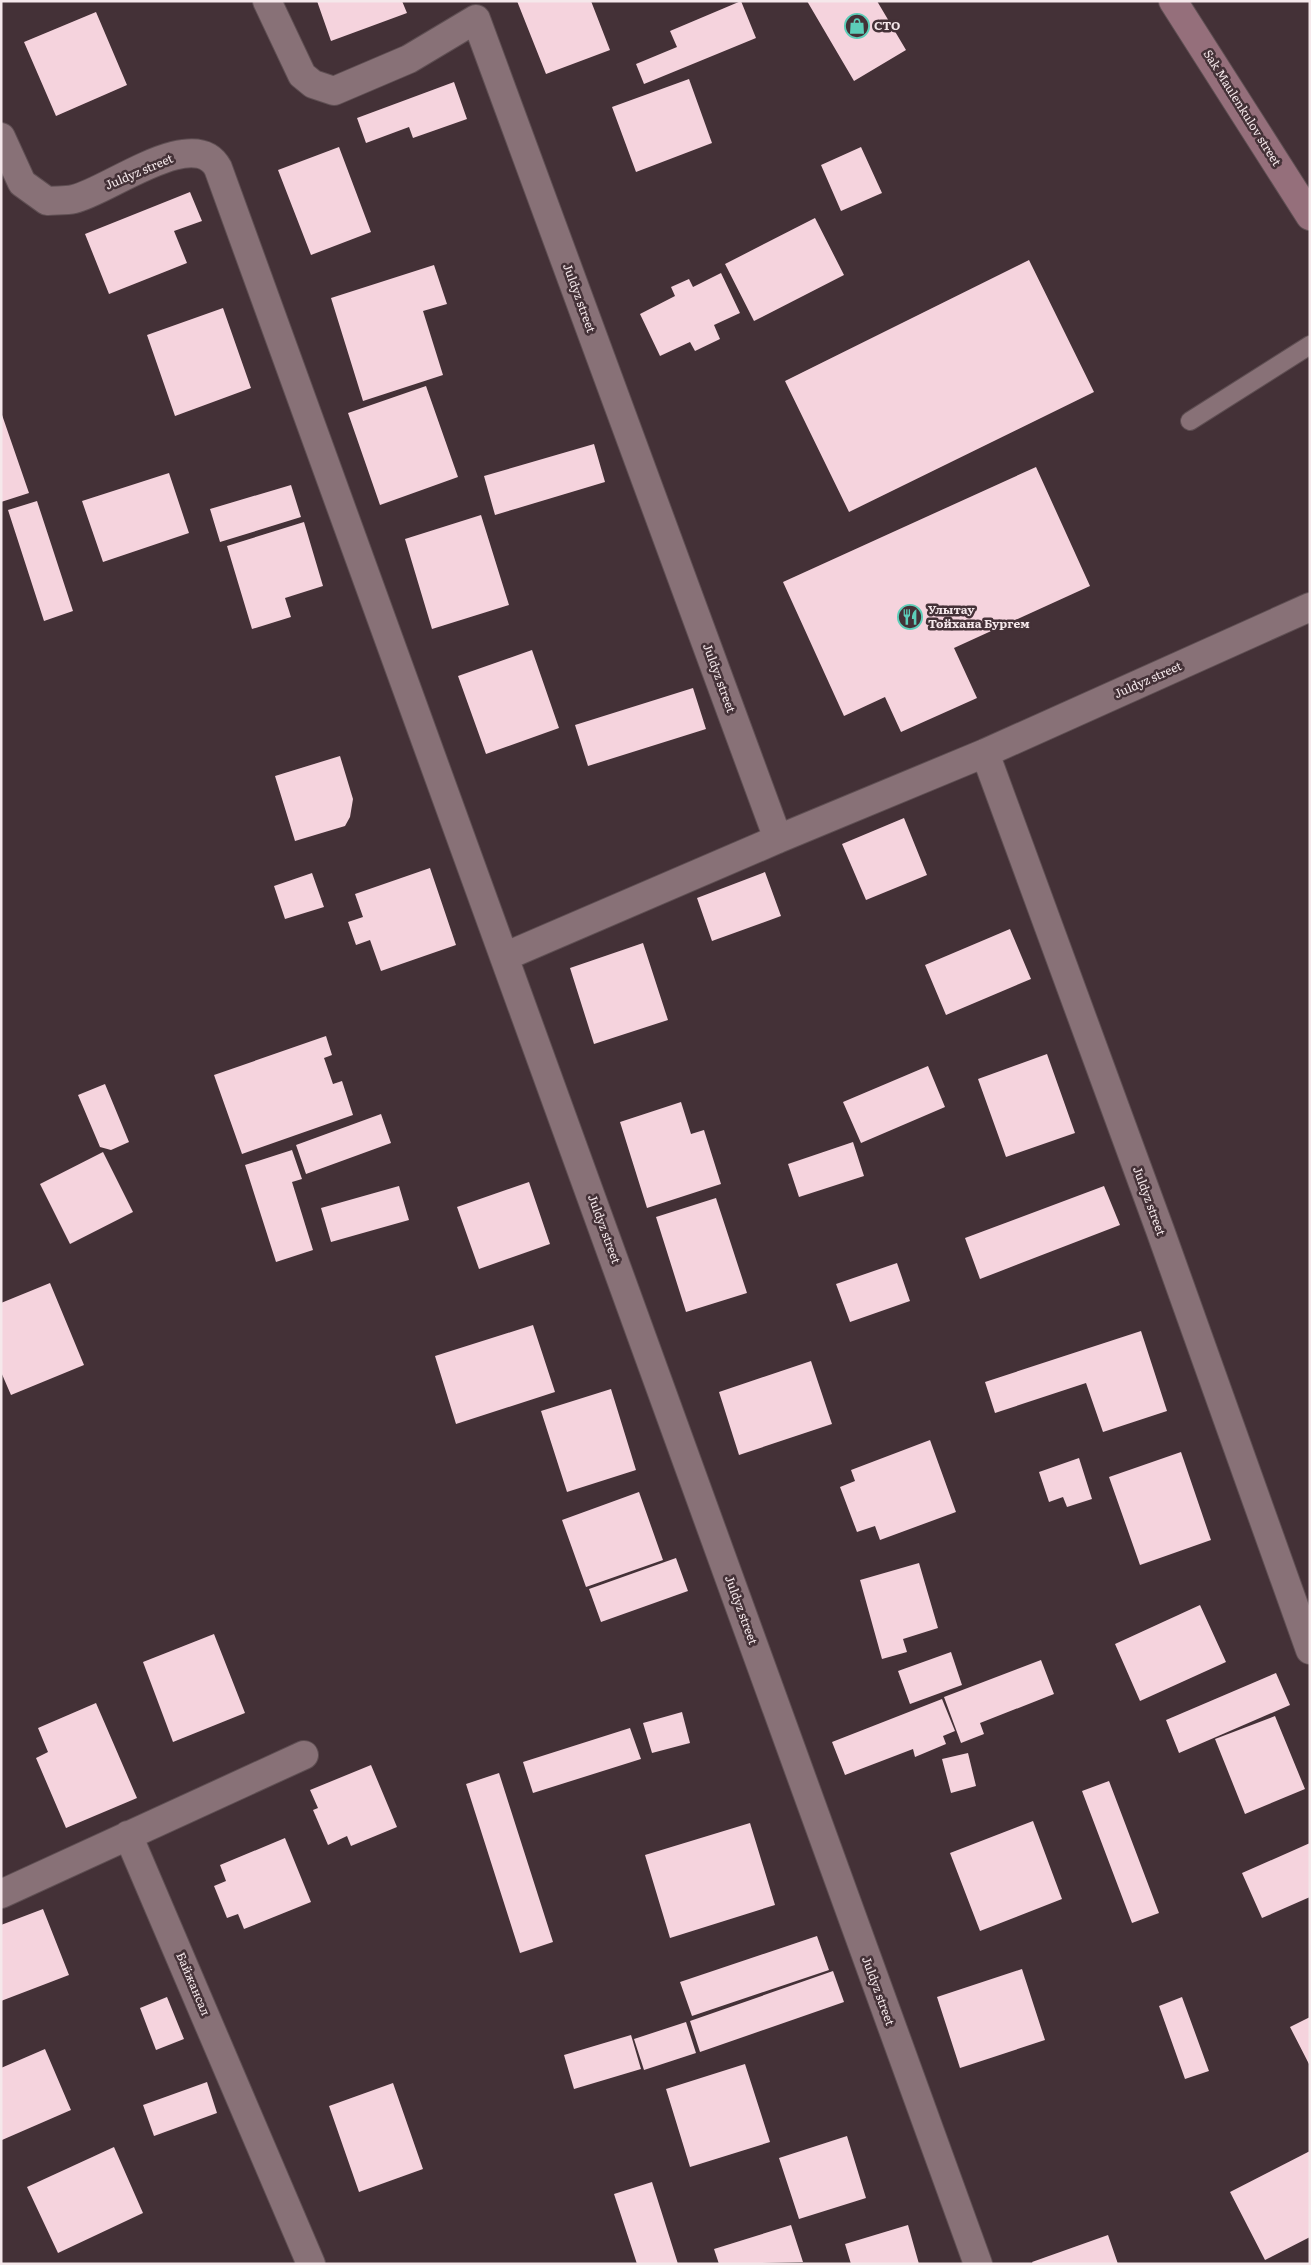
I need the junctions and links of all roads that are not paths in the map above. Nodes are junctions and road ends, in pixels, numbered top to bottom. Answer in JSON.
{"nodes":[{"id":1,"x":267,"y":1,"type":"edge"},
{"id":2,"x":1173,"y":1,"type":"edge"},
{"id":3,"x":1,"y":137,"type":"edge"},
{"id":4,"x":1310,"y":216,"type":"edge"},
{"id":5,"x":1310,"y":345,"type":"edge"},
{"id":6,"x":1190,"y":421,"type":"dead end"},
{"id":7,"x":1310,"y":607,"type":"edge"},
{"id":8,"x":986,"y":753,"type":"junction"},
{"id":9,"x":778,"y":839,"type":"junction"},
{"id":10,"x":504,"y":957,"type":"junction"},
{"id":11,"x":1310,"y":1650,"type":"edge"},
{"id":12,"x":304,"y":1755,"type":"dead end"},
{"id":13,"x":128,"y":1835,"type":"junction"},
{"id":14,"x":1,"y":1894,"type":"edge"},
{"id":15,"x":311,"y":2264,"type":"edge"},
{"id":16,"x":978,"y":2264,"type":"edge"}],
"edges":[{"from":1,"to":9,"type":"street","name":"Juldyz street"},
{"from":2,"to":4,"type":"main road","name":"Sak Maulenkulov street"},
{"from":3,"to":10,"type":"street","name":"Juldyz street"},
{"from":5,"to":6,"type":"lane"},
{"from":7,"to":8,"type":"street","name":"Juldyz street"},
{"from":8,"to":9,"type":"street","name":"Juldyz street"},
{"from":8,"to":11,"type":"street","name":"Juldyz street"},
{"from":9,"to":10,"type":"street","name":"Juldyz street"},
{"from":10,"to":16,"type":"street","name":"Juldyz street"},
{"from":12,"to":13,"type":"street"},
{"from":13,"to":14,"type":"street"},
{"from":13,"to":15,"type":"street","name":"Байжансал"}]}
